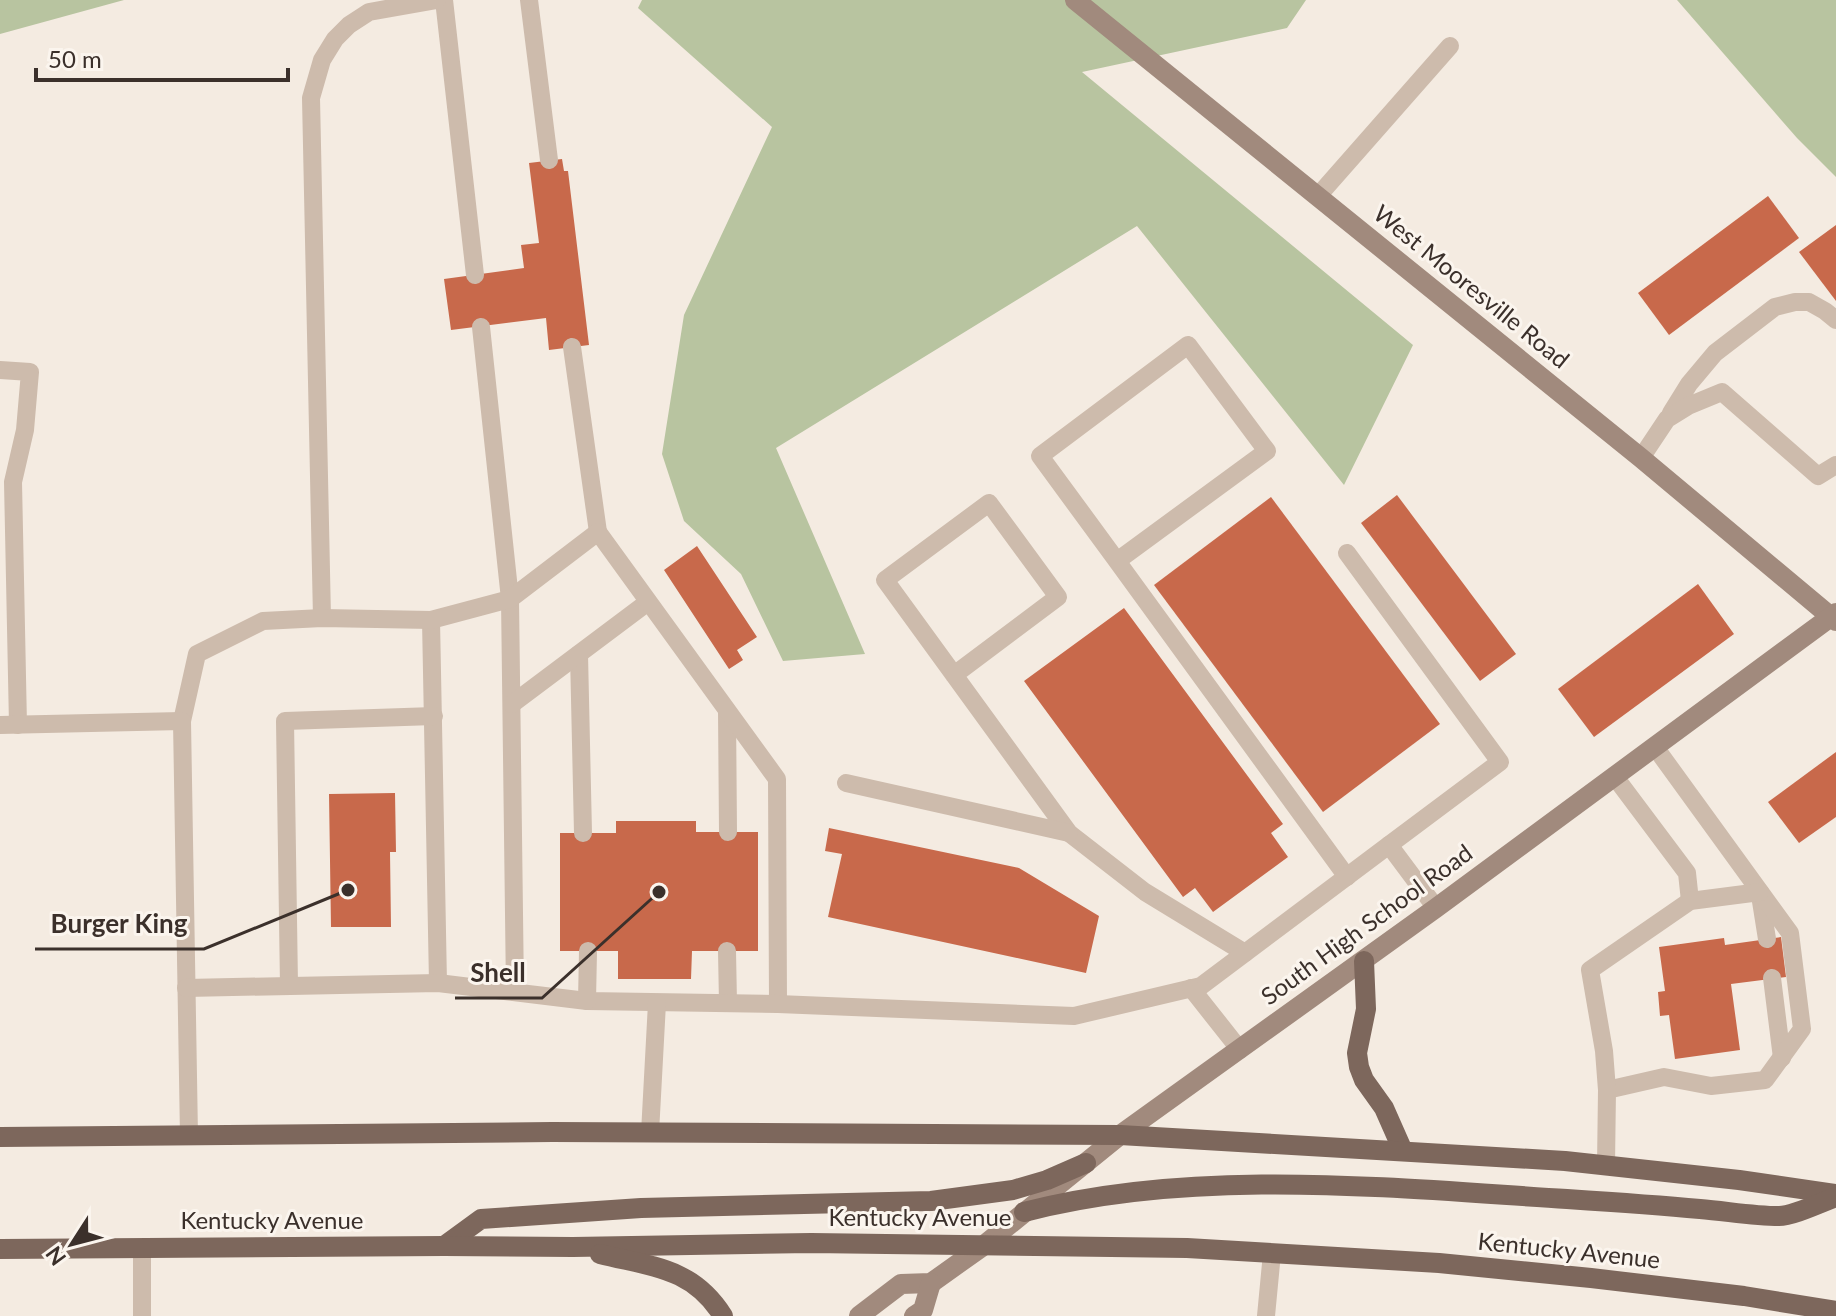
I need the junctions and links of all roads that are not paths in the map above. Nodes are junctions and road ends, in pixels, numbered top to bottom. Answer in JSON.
{"nodes":[{"id":1,"x":437,"y":0,"type":"edge"},
{"id":2,"x":444,"y":0,"type":"edge"},
{"id":3,"x":529,"y":0,"type":"edge"},
{"id":4,"x":1075,"y":0,"type":"edge"},
{"id":5,"x":1450,"y":46,"type":"dead end"},
{"id":6,"x":549,"y":160,"type":"dead end"},
{"id":7,"x":1318,"y":196,"type":"junction"},
{"id":8,"x":475,"y":275,"type":"dead end"},
{"id":9,"x":1836,"y":320,"type":"edge"},
{"id":10,"x":481,"y":327,"type":"dead end"},
{"id":11,"x":572,"y":347,"type":"dead end"},
{"id":12,"x":0,"y":370,"type":"edge"},
{"id":13,"x":1667,"y":419,"type":"junction"},
{"id":14,"x":1641,"y":458,"type":"junction"},
{"id":15,"x":1836,"y":465,"type":"edge"},
{"id":16,"x":598,"y":532,"type":"junction"},
{"id":17,"x":1347,"y":553,"type":"dead end"},
{"id":18,"x":1117,"y":561,"type":"junction"},
{"id":19,"x":510,"y":599,"type":"junction"},
{"id":20,"x":648,"y":602,"type":"junction"},
{"id":21,"x":1834,"y":617,"type":"edge"},
{"id":22,"x":322,"y":618,"type":"junction"},
{"id":23,"x":431,"y":620,"type":"junction"},
{"id":24,"x":579,"y":654,"type":"junction"},
{"id":25,"x":954,"y":675,"type":"junction"},
{"id":26,"x":512,"y":704,"type":"junction"},
{"id":27,"x":727,"y":711,"type":"junction"},
{"id":28,"x":434,"y":716,"type":"junction"},
{"id":29,"x":182,"y":721,"type":"junction"},
{"id":30,"x":9,"y":725,"type":"edge"},
{"id":31,"x":1655,"y":747,"type":"junction"},
{"id":32,"x":1615,"y":777,"type":"junction"},
{"id":33,"x":846,"y":783,"type":"dead end"},
{"id":34,"x":728,"y":832,"type":"dead end"},
{"id":35,"x":583,"y":833,"type":"dead end"},
{"id":36,"x":1069,"y":833,"type":"junction"},
{"id":37,"x":1389,"y":845,"type":"junction"},
{"id":38,"x":1347,"y":877,"type":"junction"},
{"id":39,"x":1760,"y":892,"type":"junction"},
{"id":40,"x":1690,"y":901,"type":"junction"},
{"id":41,"x":1436,"y":908,"type":"junction"},
{"id":42,"x":1767,"y":939,"type":"dead end"},
{"id":43,"x":588,"y":951,"type":"dead end"},
{"id":44,"x":727,"y":951,"type":"dead end"},
{"id":45,"x":1245,"y":953,"type":"junction"},
{"id":46,"x":1364,"y":961,"type":"junction"},
{"id":47,"x":1772,"y":978,"type":"dead end"},
{"id":48,"x":438,"y":983,"type":"junction"},
{"id":49,"x":289,"y":985,"type":"junction"},
{"id":50,"x":186,"y":988,"type":"junction"},
{"id":51,"x":1191,"y":988,"type":"junction"},
{"id":52,"x":515,"y":992,"type":"junction"},
{"id":53,"x":587,"y":1001,"type":"junction"},
{"id":54,"x":657,"y":1003,"type":"junction"},
{"id":55,"x":728,"y":1003,"type":"junction"},
{"id":56,"x":778,"y":1004,"type":"junction"},
{"id":57,"x":1240,"y":1050,"type":"junction"},
{"id":58,"x":1782,"y":1058,"type":"junction"},
{"id":59,"x":1607,"y":1090,"type":"junction"},
{"id":60,"x":650,"y":1133,"type":"junction"},
{"id":61,"x":1120,"y":1135,"type":"junction"},
{"id":62,"x":189,"y":1136,"type":"junction"},
{"id":63,"x":0,"y":1137,"type":"edge"},
{"id":64,"x":1403,"y":1151,"type":"junction"},
{"id":65,"x":1086,"y":1163,"type":"junction"},
{"id":66,"x":1606,"y":1165,"type":"junction"},
{"id":67,"x":1836,"y":1195,"type":"edge"},
{"id":68,"x":1024,"y":1212,"type":"junction"},
{"id":69,"x":444,"y":1246,"type":"junction"},
{"id":70,"x":983,"y":1246,"type":"junction"},
{"id":71,"x":573,"y":1247,"type":"junction"},
{"id":72,"x":142,"y":1248,"type":"junction"},
{"id":73,"x":0,"y":1249,"type":"edge"},
{"id":74,"x":1272,"y":1253,"type":"junction"},
{"id":75,"x":931,"y":1283,"type":"junction"},
{"id":76,"x":1836,"y":1311,"type":"edge"},
{"id":77,"x":142,"y":1316,"type":"edge"},
{"id":78,"x":723,"y":1316,"type":"edge"},
{"id":79,"x":859,"y":1316,"type":"edge"},
{"id":80,"x":914,"y":1316,"type":"edge"},
{"id":81,"x":1266,"y":1316,"type":"edge"}],
"edges":[{"from":1,"to":22,"type":"lane"},
{"from":2,"to":8,"type":"lane"},
{"from":3,"to":6,"type":"lane"},
{"from":4,"to":7,"type":"street","name":"West Mooresville Road"},
{"from":5,"to":7,"type":"lane"},
{"from":7,"to":14,"type":"street","name":"West Mooresville Road"},
{"from":9,"to":13,"type":"lane"},
{"from":10,"to":19,"type":"lane"},
{"from":11,"to":16,"type":"lane"},
{"from":12,"to":30,"type":"lane"},
{"from":13,"to":14,"type":"lane"},
{"from":13,"to":15,"type":"lane"},
{"from":14,"to":21,"type":"street","name":"West Mooresville Road"},
{"from":16,"to":19,"type":"lane"},
{"from":16,"to":20,"type":"lane"},
{"from":17,"to":37,"type":"lane"},
{"from":18,"to":18,"type":"lane"},
{"from":18,"to":38,"type":"lane"},
{"from":19,"to":23,"type":"lane"},
{"from":19,"to":26,"type":"lane"},
{"from":20,"to":24,"type":"lane"},
{"from":20,"to":27,"type":"lane"},
{"from":21,"to":31,"type":"street","name":"South High School Road"},
{"from":22,"to":23,"type":"lane"},
{"from":22,"to":29,"type":"lane"},
{"from":23,"to":28,"type":"lane"},
{"from":24,"to":26,"type":"lane"},
{"from":24,"to":35,"type":"lane"},
{"from":25,"to":25,"type":"lane"},
{"from":25,"to":36,"type":"lane"},
{"from":26,"to":52,"type":"lane"},
{"from":27,"to":34,"type":"lane"},
{"from":27,"to":56,"type":"lane"},
{"from":28,"to":48,"type":"lane"},
{"from":28,"to":49,"type":"lane"},
{"from":29,"to":30,"type":"lane"},
{"from":29,"to":50,"type":"lane"},
{"from":31,"to":32,"type":"street","name":"South High School Road"},
{"from":31,"to":39,"type":"lane"},
{"from":32,"to":40,"type":"lane"},
{"from":32,"to":41,"type":"street","name":"South High School Road"},
{"from":33,"to":36,"type":"lane"},
{"from":36,"to":45,"type":"lane"},
{"from":37,"to":38,"type":"lane"},
{"from":37,"to":41,"type":"lane"},
{"from":38,"to":45,"type":"lane"},
{"from":39,"to":40,"type":"lane"},
{"from":39,"to":42,"type":"lane"},
{"from":39,"to":58,"type":"lane"},
{"from":40,"to":59,"type":"lane"},
{"from":41,"to":46,"type":"street","name":"South High School Road"},
{"from":43,"to":53,"type":"lane"},
{"from":44,"to":55,"type":"lane"},
{"from":45,"to":51,"type":"lane"},
{"from":46,"to":57,"type":"street","name":"South High School Road"},
{"from":46,"to":64,"type":"main road"},
{"from":47,"to":58,"type":"lane"},
{"from":48,"to":49,"type":"lane"},
{"from":48,"to":52,"type":"lane"},
{"from":49,"to":50,"type":"lane"},
{"from":50,"to":62,"type":"lane"},
{"from":51,"to":56,"type":"lane"},
{"from":51,"to":57,"type":"lane"},
{"from":52,"to":53,"type":"lane"},
{"from":53,"to":54,"type":"lane"},
{"from":54,"to":55,"type":"lane"},
{"from":54,"to":60,"type":"lane"},
{"from":55,"to":56,"type":"lane"},
{"from":57,"to":61,"type":"street","name":"South High School Road"},
{"from":58,"to":59,"type":"lane"},
{"from":59,"to":66,"type":"lane"},
{"from":60,"to":61,"type":"main road"},
{"from":60,"to":62,"type":"main road"},
{"from":61,"to":64,"type":"main road"},
{"from":61,"to":65,"type":"street","name":"South High School Road"},
{"from":62,"to":63,"type":"main road"},
{"from":64,"to":66,"type":"main road"},
{"from":65,"to":68,"type":"street","name":"South High School Road"},
{"from":65,"to":69,"type":"main road"},
{"from":66,"to":67,"type":"main road"},
{"from":67,"to":68,"type":"main road"},
{"from":68,"to":70,"type":"street","name":"South High School Road"},
{"from":69,"to":71,"type":"main road","name":"Kentucky Avenue"},
{"from":69,"to":72,"type":"main road","name":"Kentucky Avenue"},
{"from":70,"to":71,"type":"main road","name":"Kentucky Avenue"},
{"from":70,"to":74,"type":"main road","name":"Kentucky Avenue"},
{"from":70,"to":75,"type":"street","name":"South High School Road"},
{"from":71,"to":78,"type":"main road"},
{"from":72,"to":73,"type":"main road","name":"Kentucky Avenue"},
{"from":72,"to":77,"type":"lane"},
{"from":74,"to":76,"type":"main road","name":"Kentucky Avenue"},
{"from":74,"to":81,"type":"lane"},
{"from":75,"to":79,"type":"street","name":"South High School Road"},
{"from":75,"to":80,"type":"street","name":"South High School Road"}]}
